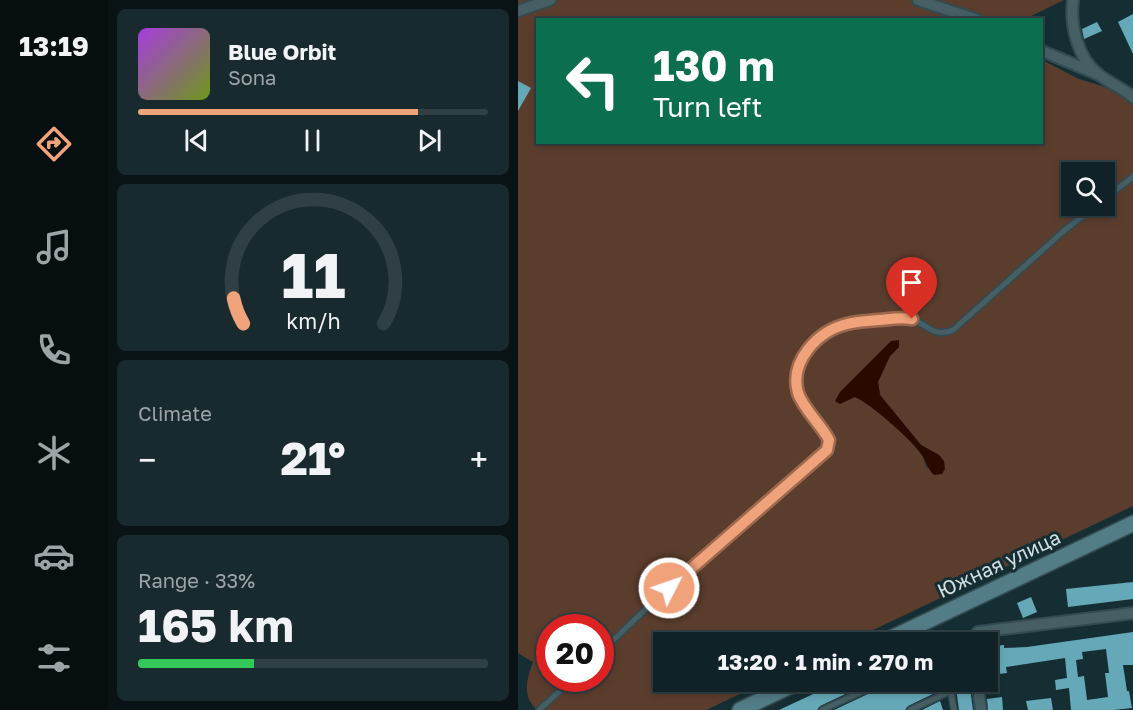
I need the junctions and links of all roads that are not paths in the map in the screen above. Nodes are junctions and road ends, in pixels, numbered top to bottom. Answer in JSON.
{"nodes":[{"id":1,"x":550,"y":0,"type":"edge"},
{"id":2,"x":918,"y":0,"type":"edge"},
{"id":3,"x":1073,"y":0,"type":"edge"},
{"id":4,"x":933,"y":3,"type":"edge"},
{"id":5,"x":518,"y":11,"type":"edge"},
{"id":6,"x":973,"y":18,"type":"edge"},
{"id":7,"x":1043,"y":51,"type":"edge"},
{"id":8,"x":1097,"y":74,"type":"junction"},
{"id":9,"x":1133,"y":98,"type":"edge"},
{"id":10,"x":1133,"y":176,"type":"edge"},
{"id":11,"x":1115,"y":190,"type":"edge"},
{"id":12,"x":1083,"y":216,"type":"edge"},
{"id":13,"x":1133,"y":523,"type":"edge"},
{"id":14,"x":1133,"y":613,"type":"edge"},
{"id":15,"x":904,"y":632,"type":"edge"},
{"id":16,"x":978,"y":632,"type":"edge"},
{"id":17,"x":614,"y":640,"type":"edge"},
{"id":18,"x":559,"y":692,"type":"edge"},
{"id":19,"x":778,"y":692,"type":"edge"},
{"id":20,"x":860,"y":692,"type":"edge"},
{"id":21,"x":949,"y":692,"type":"edge"},
{"id":22,"x":951,"y":692,"type":"edge"},
{"id":23,"x":979,"y":692,"type":"edge"},
{"id":24,"x":539,"y":710,"type":"edge"},
{"id":25,"x":740,"y":710,"type":"edge"},
{"id":26,"x":822,"y":710,"type":"edge"},
{"id":27,"x":910,"y":710,"type":"edge"},
{"id":28,"x":954,"y":710,"type":"edge"},
{"id":29,"x":981,"y":710,"type":"edge"}],
"edges":[{"from":1,"to":5,"type":"street"},
{"from":2,"to":4,"type":"street"},
{"from":3,"to":8,"type":"street"},
{"from":4,"to":6,"type":"street"},
{"from":7,"to":8,"type":"street"},
{"from":8,"to":9,"type":"street"},
{"from":10,"to":11,"type":"lane"},
{"from":12,"to":17,"type":"lane"},
{"from":13,"to":15,"type":"main road","name":"Южная улица"},
{"from":14,"to":16,"type":"street"},
{"from":18,"to":24,"type":"lane"},
{"from":19,"to":25,"type":"main road"},
{"from":20,"to":26,"type":"lane"},
{"from":21,"to":27,"type":"lane"},
{"from":22,"to":28,"type":"lane"},
{"from":23,"to":29,"type":"street"}]}
